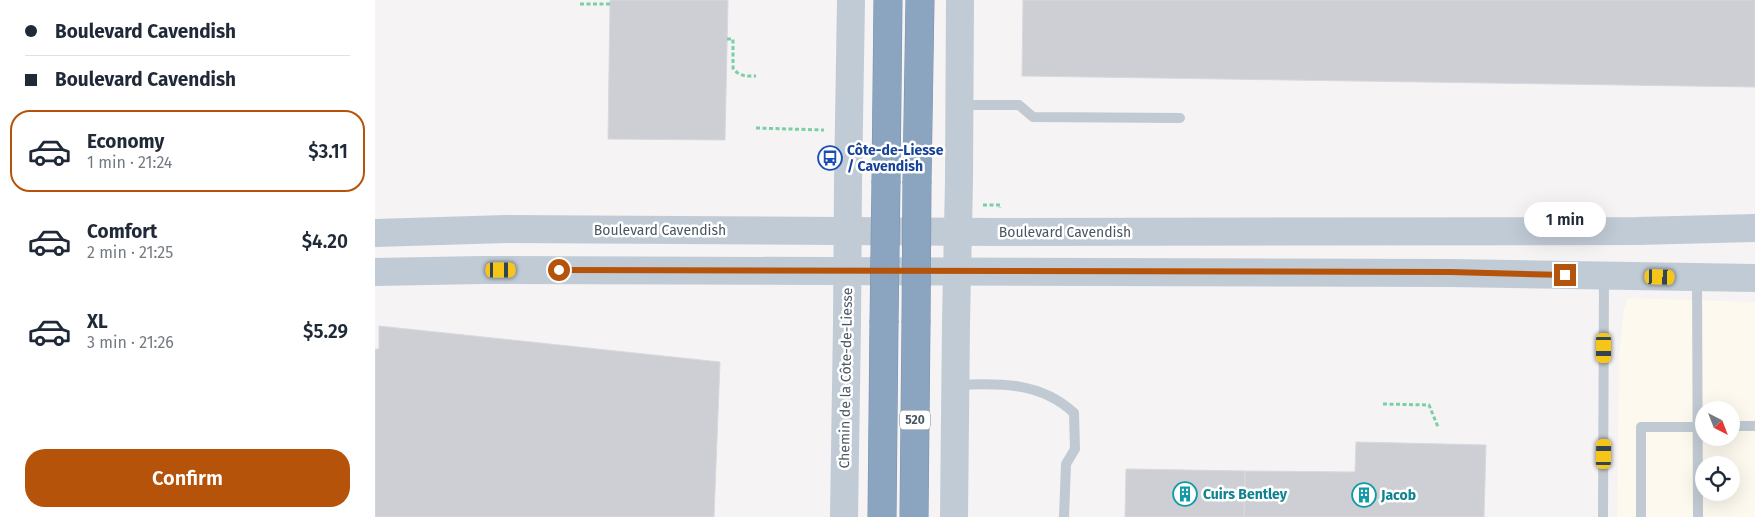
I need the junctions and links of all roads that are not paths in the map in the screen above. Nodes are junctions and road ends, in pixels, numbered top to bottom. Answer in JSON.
{"nodes":[{"id":1,"x":851,"y":0,"type":"edge"},
{"id":2,"x":888,"y":0,"type":"edge"},
{"id":3,"x":920,"y":0,"type":"edge"},
{"id":4,"x":960,"y":0,"type":"edge"},
{"id":5,"x":959,"y":105,"type":"junction"},
{"id":6,"x":1180,"y":118,"type":"dead end"},
{"id":7,"x":1755,"y":228,"type":"edge"},
{"id":8,"x":375,"y":233,"type":"edge"},
{"id":9,"x":375,"y":272,"type":"edge"},
{"id":10,"x":1604,"y":276,"type":"junction"},
{"id":11,"x":1697,"y":278,"type":"junction"},
{"id":12,"x":1755,"y":278,"type":"edge"},
{"id":13,"x":956,"y":385,"type":"junction"},
{"id":14,"x":1700,"y":401,"type":"edge"},
{"id":15,"x":1740,"y":426,"type":"edge"},
{"id":16,"x":1755,"y":426,"type":"edge"},
{"id":17,"x":1695,"y":427,"type":"edge"},
{"id":18,"x":1700,"y":446,"type":"edge"},
{"id":19,"x":844,"y":517,"type":"edge"},
{"id":20,"x":882,"y":517,"type":"edge"},
{"id":21,"x":914,"y":517,"type":"edge"},
{"id":22,"x":954,"y":517,"type":"edge"},
{"id":23,"x":1064,"y":517,"type":"edge"},
{"id":24,"x":1603,"y":517,"type":"edge"},
{"id":25,"x":1641,"y":517,"type":"edge"},
{"id":26,"x":1698,"y":517,"type":"edge"}],
"edges":[{"from":1,"to":19,"type":"main road","name":"Chemin de la Côte-de-Liesse","bridge":true},
{"from":2,"to":20,"type":"highway","number":"520","bridge":true},
{"from":3,"to":21,"type":"highway","number":"520","bridge":true},
{"from":4,"to":5,"type":"main road"},
{"from":5,"to":6,"type":"lane"},
{"from":5,"to":13,"type":"main road","bridge":true},
{"from":7,"to":8,"type":"main road","name":"Boulevard Cavendish"},
{"from":9,"to":10,"type":"main road"},
{"from":10,"to":11,"type":"main road"},
{"from":10,"to":24,"type":"lane"},
{"from":11,"to":12,"type":"main road"},
{"from":11,"to":14,"type":"lane"},
{"from":13,"to":22,"type":"main road"},
{"from":13,"to":23,"type":"lane"},
{"from":15,"to":16,"type":"lane"},
{"from":17,"to":25,"type":"lane"},
{"from":18,"to":26,"type":"lane"}]}
